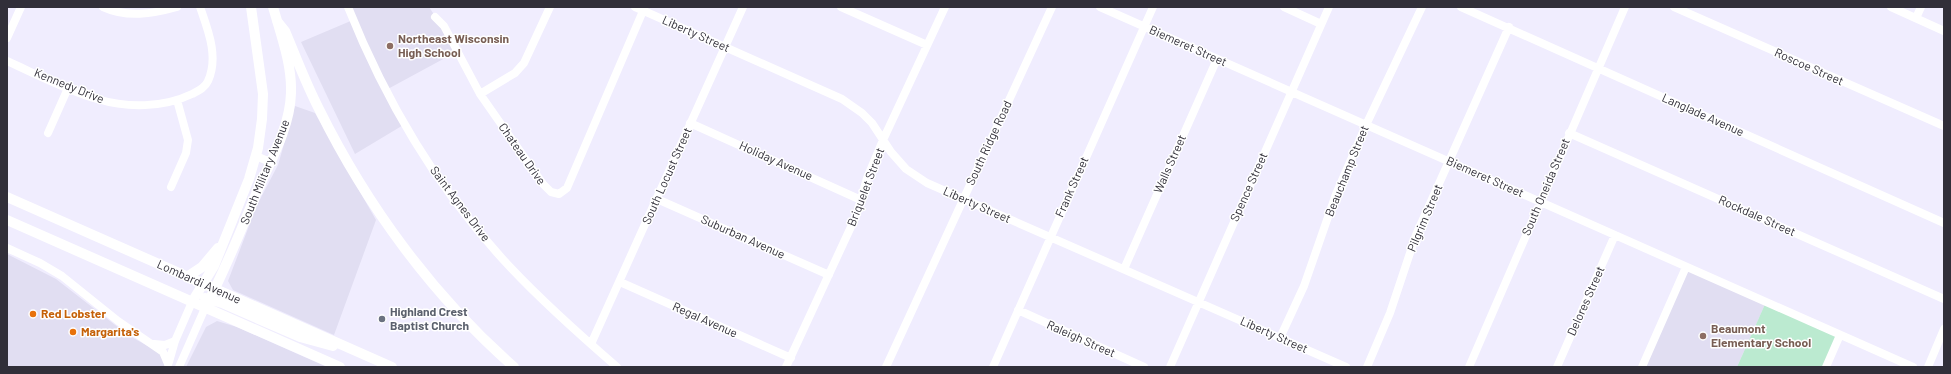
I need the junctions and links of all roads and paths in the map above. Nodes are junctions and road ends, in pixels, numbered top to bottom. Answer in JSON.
{"nodes":[{"id":1,"x":21,"y":7,"type":"edge"},
{"id":2,"x":102,"y":7,"type":"edge"},
{"id":3,"x":177,"y":7,"type":"edge"},
{"id":4,"x":200,"y":7,"type":"edge"},
{"id":5,"x":251,"y":7,"type":"edge"},
{"id":6,"x":273,"y":7,"type":"edge"},
{"id":7,"x":348,"y":7,"type":"edge"},
{"id":8,"x":550,"y":7,"type":"edge"},
{"id":9,"x":635,"y":7,"type":"edge"},
{"id":10,"x":743,"y":7,"type":"edge"},
{"id":11,"x":841,"y":7,"type":"edge"},
{"id":12,"x":945,"y":7,"type":"edge"},
{"id":13,"x":1052,"y":7,"type":"edge"},
{"id":14,"x":1100,"y":7,"type":"edge"},
{"id":15,"x":1153,"y":7,"type":"edge"},
{"id":16,"x":1284,"y":7,"type":"edge"},
{"id":17,"x":1329,"y":7,"type":"edge"},
{"id":18,"x":1422,"y":7,"type":"edge"},
{"id":19,"x":1461,"y":7,"type":"edge"},
{"id":20,"x":1625,"y":7,"type":"edge"},
{"id":21,"x":1674,"y":7,"type":"edge"},
{"id":22,"x":1891,"y":7,"type":"edge"},
{"id":23,"x":1921,"y":7,"type":"edge"},
{"id":24,"x":643,"y":11,"type":"junction"},
{"id":25,"x":435,"y":17,"type":"dead end"},
{"id":26,"x":1916,"y":18,"type":"junction"},
{"id":27,"x":277,"y":21,"type":"junction"},
{"id":28,"x":1321,"y":24,"type":"junction"},
{"id":29,"x":1144,"y":26,"type":"junction"},
{"id":30,"x":1509,"y":27,"type":"junction"},
{"id":31,"x":1944,"y":31,"type":"edge"},
{"id":32,"x":7,"y":38,"type":"edge"},
{"id":33,"x":927,"y":45,"type":"junction"},
{"id":34,"x":724,"y":47,"type":"junction"},
{"id":35,"x":1217,"y":59,"type":"junction"},
{"id":36,"x":7,"y":61,"type":"edge"},
{"id":37,"x":1598,"y":68,"type":"junction"},
{"id":38,"x":68,"y":88,"type":"junction"},
{"id":39,"x":1291,"y":92,"type":"junction"},
{"id":40,"x":480,"y":94,"type":"junction"},
{"id":41,"x":177,"y":100,"type":"junction"},
{"id":42,"x":690,"y":123,"type":"junction"},
{"id":43,"x":1366,"y":125,"type":"junction"},
{"id":44,"x":1944,"y":126,"type":"edge"},
{"id":45,"x":48,"y":133,"type":"dead end"},
{"id":46,"x":1569,"y":133,"type":"junction"},
{"id":47,"x":884,"y":140,"type":"junction"},
{"id":48,"x":256,"y":156,"type":"junction"},
{"id":49,"x":1449,"y":161,"type":"junction"},
{"id":50,"x":270,"y":162,"type":"junction"},
{"id":51,"x":171,"y":187,"type":"dead end"},
{"id":52,"x":7,"y":197,"type":"edge"},
{"id":53,"x":656,"y":199,"type":"junction"},
{"id":54,"x":964,"y":199,"type":"junction"},
{"id":55,"x":861,"y":200,"type":"junction"},
{"id":56,"x":1540,"y":202,"type":"junction"},
{"id":57,"x":7,"y":220,"type":"edge"},
{"id":58,"x":1944,"y":223,"type":"edge"},
{"id":59,"x":1615,"y":235,"type":"junction"},
{"id":60,"x":1050,"y":237,"type":"junction"},
{"id":61,"x":222,"y":243,"type":"junction"},
{"id":62,"x":7,"y":248,"type":"edge"},
{"id":63,"x":1686,"y":267,"type":"junction"},
{"id":64,"x":1124,"y":269,"type":"junction"},
{"id":65,"x":829,"y":275,"type":"junction"},
{"id":66,"x":187,"y":277,"type":"junction"},
{"id":67,"x":620,"y":282,"type":"junction"},
{"id":68,"x":204,"y":284,"type":"junction"},
{"id":69,"x":213,"y":294,"type":"junction"},
{"id":70,"x":1944,"y":299,"type":"edge"},
{"id":71,"x":192,"y":302,"type":"junction"},
{"id":72,"x":1199,"y":302,"type":"junction"},
{"id":73,"x":205,"y":308,"type":"junction"},
{"id":74,"x":1018,"y":310,"type":"junction"},
{"id":75,"x":1944,"y":329,"type":"edge"},
{"id":76,"x":1840,"y":335,"type":"junction"},
{"id":77,"x":1280,"y":338,"type":"junction"},
{"id":78,"x":175,"y":341,"type":"junction"},
{"id":79,"x":154,"y":344,"type":"junction"},
{"id":80,"x":591,"y":344,"type":"junction"},
{"id":81,"x":791,"y":358,"type":"junction"},
{"id":82,"x":168,"y":366,"type":"edge"},
{"id":83,"x":179,"y":367,"type":"edge"},
{"id":84,"x":340,"y":367,"type":"edge"},
{"id":85,"x":392,"y":367,"type":"edge"},
{"id":86,"x":514,"y":367,"type":"edge"},
{"id":87,"x":617,"y":367,"type":"edge"},
{"id":88,"x":786,"y":367,"type":"edge"},
{"id":89,"x":886,"y":367,"type":"edge"},
{"id":90,"x":992,"y":367,"type":"edge"},
{"id":91,"x":1144,"y":367,"type":"edge"},
{"id":92,"x":1170,"y":367,"type":"edge"},
{"id":93,"x":1346,"y":367,"type":"edge"},
{"id":94,"x":1367,"y":367,"type":"edge"},
{"id":95,"x":1469,"y":367,"type":"edge"},
{"id":96,"x":1557,"y":367,"type":"edge"},
{"id":97,"x":1642,"y":367,"type":"edge"},
{"id":98,"x":1826,"y":367,"type":"edge"},
{"id":99,"x":1913,"y":367,"type":"edge"},
{"id":100,"x":1928,"y":367,"type":"edge"}],
"edges":[{"from":1,"to":32,"type":"street"},
{"from":2,"to":3,"type":"street"},
{"from":4,"to":41,"type":"street","name":"Kennedy Drive"},
{"from":5,"to":48,"type":"main road","name":"South Military Avenue"},
{"from":6,"to":27,"type":"main road","name":"South Military Avenue"},
{"from":7,"to":80,"type":"street","name":"Saint Agnes Drive"},
{"from":8,"to":40,"type":"street"},
{"from":9,"to":24,"type":"street","name":"Liberty Street"},
{"from":10,"to":34,"type":"street","name":"South Locust Street"},
{"from":11,"to":33,"type":"street"},
{"from":12,"to":33,"type":"street","name":"Briquelet Street"},
{"from":13,"to":54,"type":"street","name":"South Ridge Road"},
{"from":14,"to":29,"type":"street","name":"Biemeret Street"},
{"from":15,"to":29,"type":"street","name":"Frank Street"},
{"from":16,"to":28,"type":"street"},
{"from":17,"to":28,"type":"street","name":"Spence Street"},
{"from":18,"to":43,"type":"street","name":"Beauchamp Street"},
{"from":19,"to":30,"type":"street","name":"Langlade Avenue"},
{"from":20,"to":37,"type":"street","name":"South Oneida Street"},
{"from":21,"to":44,"type":"street","name":"Roscoe Street"},
{"from":22,"to":26,"type":"street"},
{"from":23,"to":26,"type":"street"},
{"from":24,"to":34,"type":"street","name":"Liberty Street"},
{"from":24,"to":40,"type":"street","name":"Chateau Drive"},
{"from":25,"to":40,"type":"street","name":"Chateau Drive"},
{"from":26,"to":31,"type":"street"},
{"from":27,"to":50,"type":"main road","name":"South Military Avenue"},
{"from":27,"to":86,"type":"main road"},
{"from":28,"to":39,"type":"street","name":"Spence Street"},
{"from":29,"to":35,"type":"street","name":"Biemeret Street"},
{"from":29,"to":60,"type":"street","name":"Frank Street"},
{"from":30,"to":37,"type":"street","name":"Langlade Avenue"},
{"from":30,"to":49,"type":"street","name":"Pilgrim Street"},
{"from":33,"to":47,"type":"street","name":"Briquelet Street"},
{"from":34,"to":42,"type":"street","name":"South Locust Street"},
{"from":34,"to":47,"type":"street","name":"Liberty Street"},
{"from":35,"to":39,"type":"street","name":"Biemeret Street"},
{"from":35,"to":64,"type":"street","name":"Walls Street"},
{"from":36,"to":38,"type":"street","name":"Kennedy Drive"},
{"from":37,"to":46,"type":"street","name":"South Oneida Street"},
{"from":37,"to":58,"type":"street","name":"Langlade Avenue"},
{"from":38,"to":41,"type":"street","name":"Kennedy Drive"},
{"from":38,"to":45,"type":"street"},
{"from":39,"to":43,"type":"street","name":"Biemeret Street"},
{"from":39,"to":72,"type":"street","name":"Spence Street"},
{"from":41,"to":51,"type":"street"},
{"from":42,"to":53,"type":"street","name":"South Locust Street"},
{"from":42,"to":55,"type":"street","name":"Holiday Avenue"},
{"from":43,"to":49,"type":"street","name":"Biemeret Street"},
{"from":43,"to":77,"type":"street","name":"Beauchamp Street"},
{"from":46,"to":56,"type":"street","name":"South Oneida Street"},
{"from":46,"to":70,"type":"street","name":"Rockdale Street"},
{"from":47,"to":54,"type":"street","name":"Liberty Street"},
{"from":47,"to":55,"type":"street","name":"Briquelet Street"},
{"from":48,"to":50,"type":"street"},
{"from":48,"to":61,"type":"main road","name":"South Military Avenue"},
{"from":49,"to":56,"type":"street","name":"Biemeret Street"},
{"from":49,"to":94,"type":"street","name":"Pilgrim Street"},
{"from":50,"to":69,"type":"main road","name":"South Military Avenue"},
{"from":52,"to":66,"type":"main road","name":"Lombardi Avenue"},
{"from":53,"to":65,"type":"street","name":"Suburban Avenue"},
{"from":53,"to":67,"type":"street","name":"South Locust Street"},
{"from":54,"to":60,"type":"street","name":"Liberty Street"},
{"from":54,"to":89,"type":"street","name":"South Ridge Road"},
{"from":55,"to":65,"type":"street","name":"Briquelet Street"},
{"from":56,"to":59,"type":"street","name":"Biemeret Street"},
{"from":56,"to":95,"type":"street","name":"South Oneida Street"},
{"from":57,"to":71,"type":"main road","name":"Lombardi Avenue"},
{"from":59,"to":63,"type":"street","name":"Biemeret Street"},
{"from":59,"to":96,"type":"street","name":"Delores Street"},
{"from":60,"to":64,"type":"street","name":"Liberty Street"},
{"from":60,"to":74,"type":"street","name":"Frank Street"},
{"from":61,"to":66,"type":"main road"},
{"from":61,"to":68,"type":"main road","name":"South Military Avenue"},
{"from":62,"to":79,"type":"street"},
{"from":63,"to":76,"type":"street","name":"Biemeret Street"},
{"from":63,"to":97,"type":"street"},
{"from":64,"to":72,"type":"street","name":"Liberty Street"},
{"from":65,"to":81,"type":"street","name":"Briquelet Street"},
{"from":66,"to":68,"type":"main road","name":"Lombardi Avenue"},
{"from":67,"to":80,"type":"street","name":"South Locust Street"},
{"from":67,"to":81,"type":"street","name":"Regal Avenue"},
{"from":68,"to":69,"type":"main road","name":"Lombardi Avenue"},
{"from":68,"to":71,"type":"main road","name":"South Military Avenue"},
{"from":69,"to":71,"type":"main road"},
{"from":69,"to":73,"type":"main road","name":"South Military Avenue"},
{"from":69,"to":85,"type":"main road","name":"Lombardi Avenue"},
{"from":71,"to":73,"type":"main road","name":"Lombardi Avenue"},
{"from":71,"to":78,"type":"street"},
{"from":72,"to":77,"type":"street","name":"Liberty Street"},
{"from":72,"to":92,"type":"street","name":"Spence Street"},
{"from":73,"to":83,"type":"street"},
{"from":73,"to":84,"type":"main road","name":"Lombardi Avenue"},
{"from":74,"to":90,"type":"street","name":"Frank Street"},
{"from":74,"to":91,"type":"street","name":"Raleigh Street"},
{"from":75,"to":100,"type":"street"},
{"from":76,"to":98,"type":"street"},
{"from":76,"to":99,"type":"street","name":"Biemeret Street"},
{"from":77,"to":93,"type":"street","name":"Liberty Street"},
{"from":78,"to":79,"type":"street"},
{"from":78,"to":82,"type":"street"},
{"from":79,"to":82,"type":"street"},
{"from":80,"to":87,"type":"street","name":"Saint Agnes Drive"},
{"from":81,"to":88,"type":"street","name":"Briquelet Street"}]}
